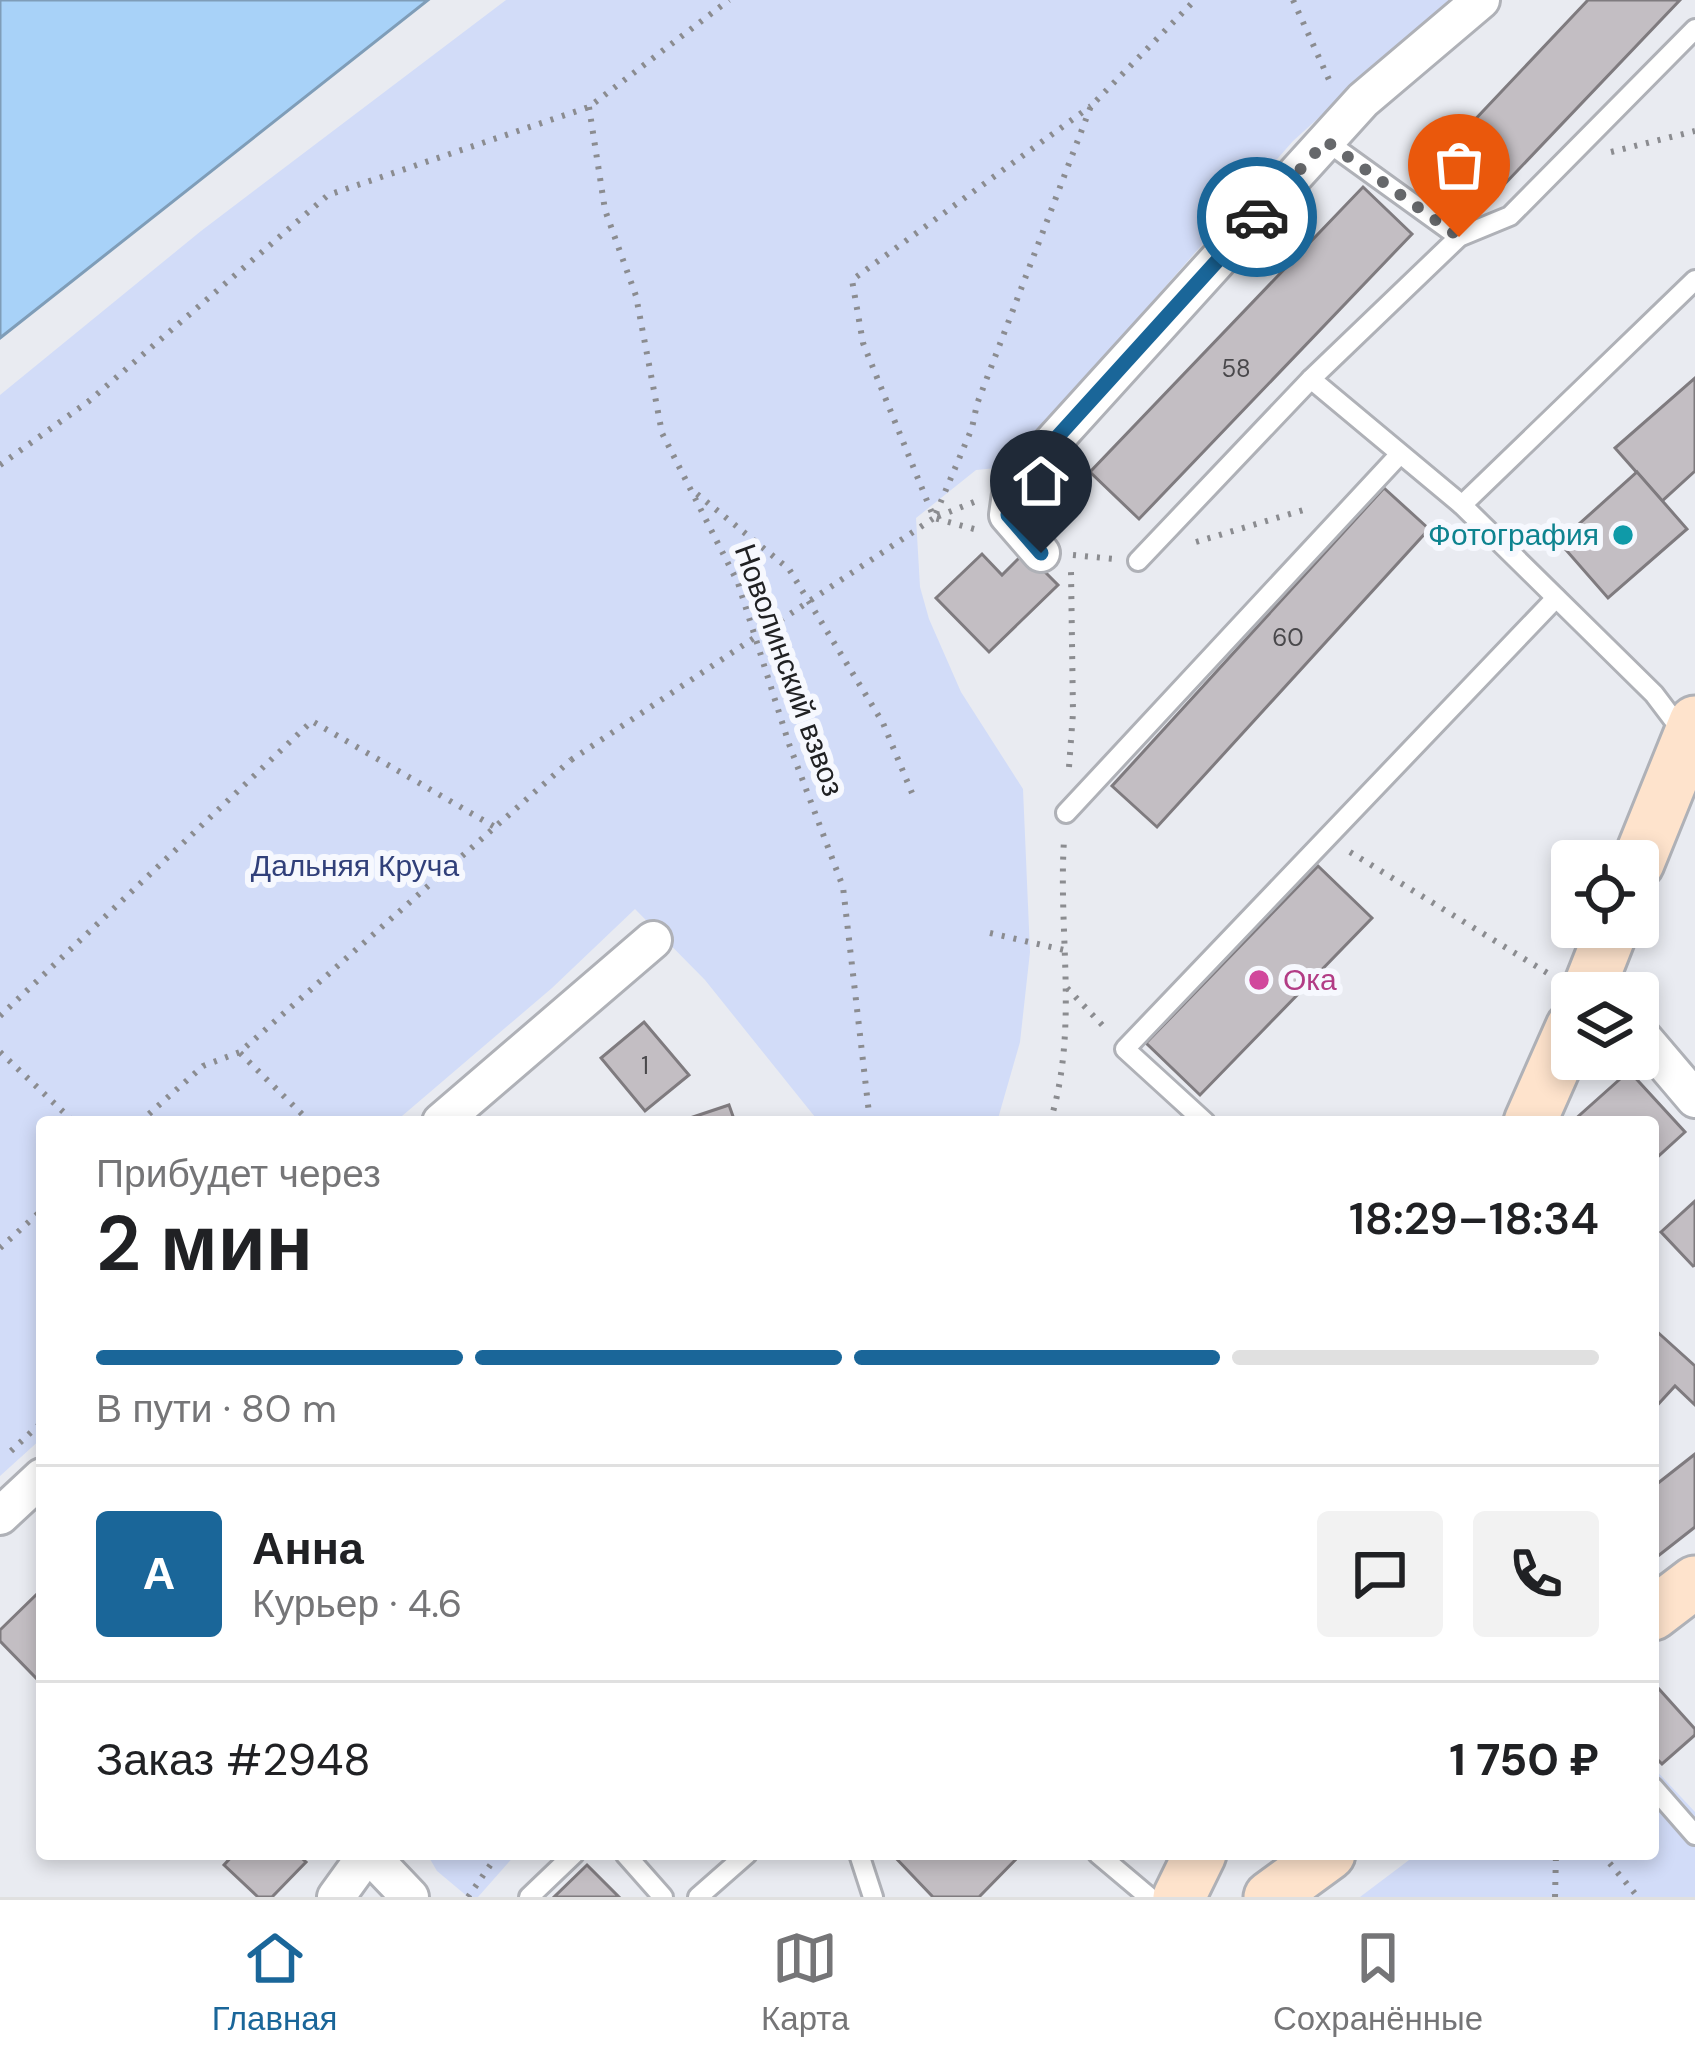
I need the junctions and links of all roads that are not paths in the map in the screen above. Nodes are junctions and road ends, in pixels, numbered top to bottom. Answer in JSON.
{"nodes":[{"id":1,"x":1481,"y":0,"type":"edge"},
{"id":2,"x":1695,"y":29,"type":"edge"},
{"id":3,"x":1336,"y":130,"type":"junction"},
{"id":4,"x":1459,"y":237,"type":"junction"},
{"id":5,"x":1695,"y":280,"type":"edge"},
{"id":6,"x":1310,"y":379,"type":"junction"},
{"id":7,"x":1400,"y":454,"type":"junction"},
{"id":8,"x":1462,"y":505,"type":"junction"},
{"id":9,"x":1041,"y":553,"type":"road end"},
{"id":10,"x":1138,"y":561,"type":"road end"},
{"id":11,"x":1556,"y":598,"type":"junction"},
{"id":12,"x":1689,"y":747,"type":"edge"},
{"id":13,"x":1066,"y":813,"type":"dead end"},
{"id":14,"x":1648,"y":840,"type":"edge"},
{"id":15,"x":652,"y":940,"type":"dead end"},
{"id":16,"x":1659,"y":1057,"type":"edge"},
{"id":17,"x":1551,"y":1062,"type":"edge"},
{"id":18,"x":1695,"y":1099,"type":"edge"},
{"id":19,"x":448,"y":1116,"type":"edge"},
{"id":20,"x":1198,"y":1116,"type":"edge"},
{"id":21,"x":1532,"y":1116,"type":"edge"},
{"id":22,"x":36,"y":1491,"type":"edge"},
{"id":23,"x":0,"y":1516,"type":"edge"},
{"id":24,"x":1695,"y":1582,"type":"edge"},
{"id":25,"x":1659,"y":1609,"type":"edge"},
{"id":26,"x":1659,"y":1794,"type":"edge"},
{"id":27,"x":1695,"y":1835,"type":"edge"},
{"id":28,"x":364,"y":1860,"type":"edge"},
{"id":29,"x":374,"y":1860,"type":"edge"},
{"id":30,"x":568,"y":1860,"type":"edge"},
{"id":31,"x":630,"y":1860,"type":"edge"},
{"id":32,"x":740,"y":1860,"type":"edge"},
{"id":33,"x":861,"y":1860,"type":"edge"},
{"id":34,"x":1104,"y":1860,"type":"edge"},
{"id":35,"x":1197,"y":1860,"type":"edge"},
{"id":36,"x":336,"y":1897,"type":"edge"},
{"id":37,"x":410,"y":1897,"type":"edge"},
{"id":38,"x":529,"y":1897,"type":"edge"},
{"id":39,"x":663,"y":1897,"type":"edge"},
{"id":40,"x":698,"y":1897,"type":"edge"},
{"id":41,"x":873,"y":1897,"type":"edge"},
{"id":42,"x":1149,"y":1897,"type":"edge"},
{"id":43,"x":1179,"y":1897,"type":"edge"}],
"edges":[{"from":1,"to":3,"type":"street"},
{"from":2,"to":4,"type":"lane"},
{"from":3,"to":4,"type":"lane"},
{"from":3,"to":9,"type":"street"},
{"from":4,"to":6,"type":"lane"},
{"from":5,"to":8,"type":"lane"},
{"from":6,"to":7,"type":"lane"},
{"from":6,"to":10,"type":"lane"},
{"from":7,"to":8,"type":"lane"},
{"from":7,"to":13,"type":"lane"},
{"from":8,"to":11,"type":"lane"},
{"from":11,"to":12,"type":"lane"},
{"from":11,"to":20,"type":"lane"},
{"from":12,"to":14,"type":"street"},
{"from":15,"to":19,"type":"street"},
{"from":16,"to":18,"type":"street"},
{"from":17,"to":21,"type":"street"},
{"from":22,"to":23,"type":"street"},
{"from":24,"to":25,"type":"street"},
{"from":26,"to":27,"type":"lane"},
{"from":28,"to":36,"type":"street"},
{"from":29,"to":37,"type":"street"},
{"from":30,"to":38,"type":"lane"},
{"from":31,"to":39,"type":"lane"},
{"from":32,"to":40,"type":"lane"},
{"from":33,"to":41,"type":"lane"},
{"from":34,"to":42,"type":"lane"},
{"from":35,"to":43,"type":"street"}]}
